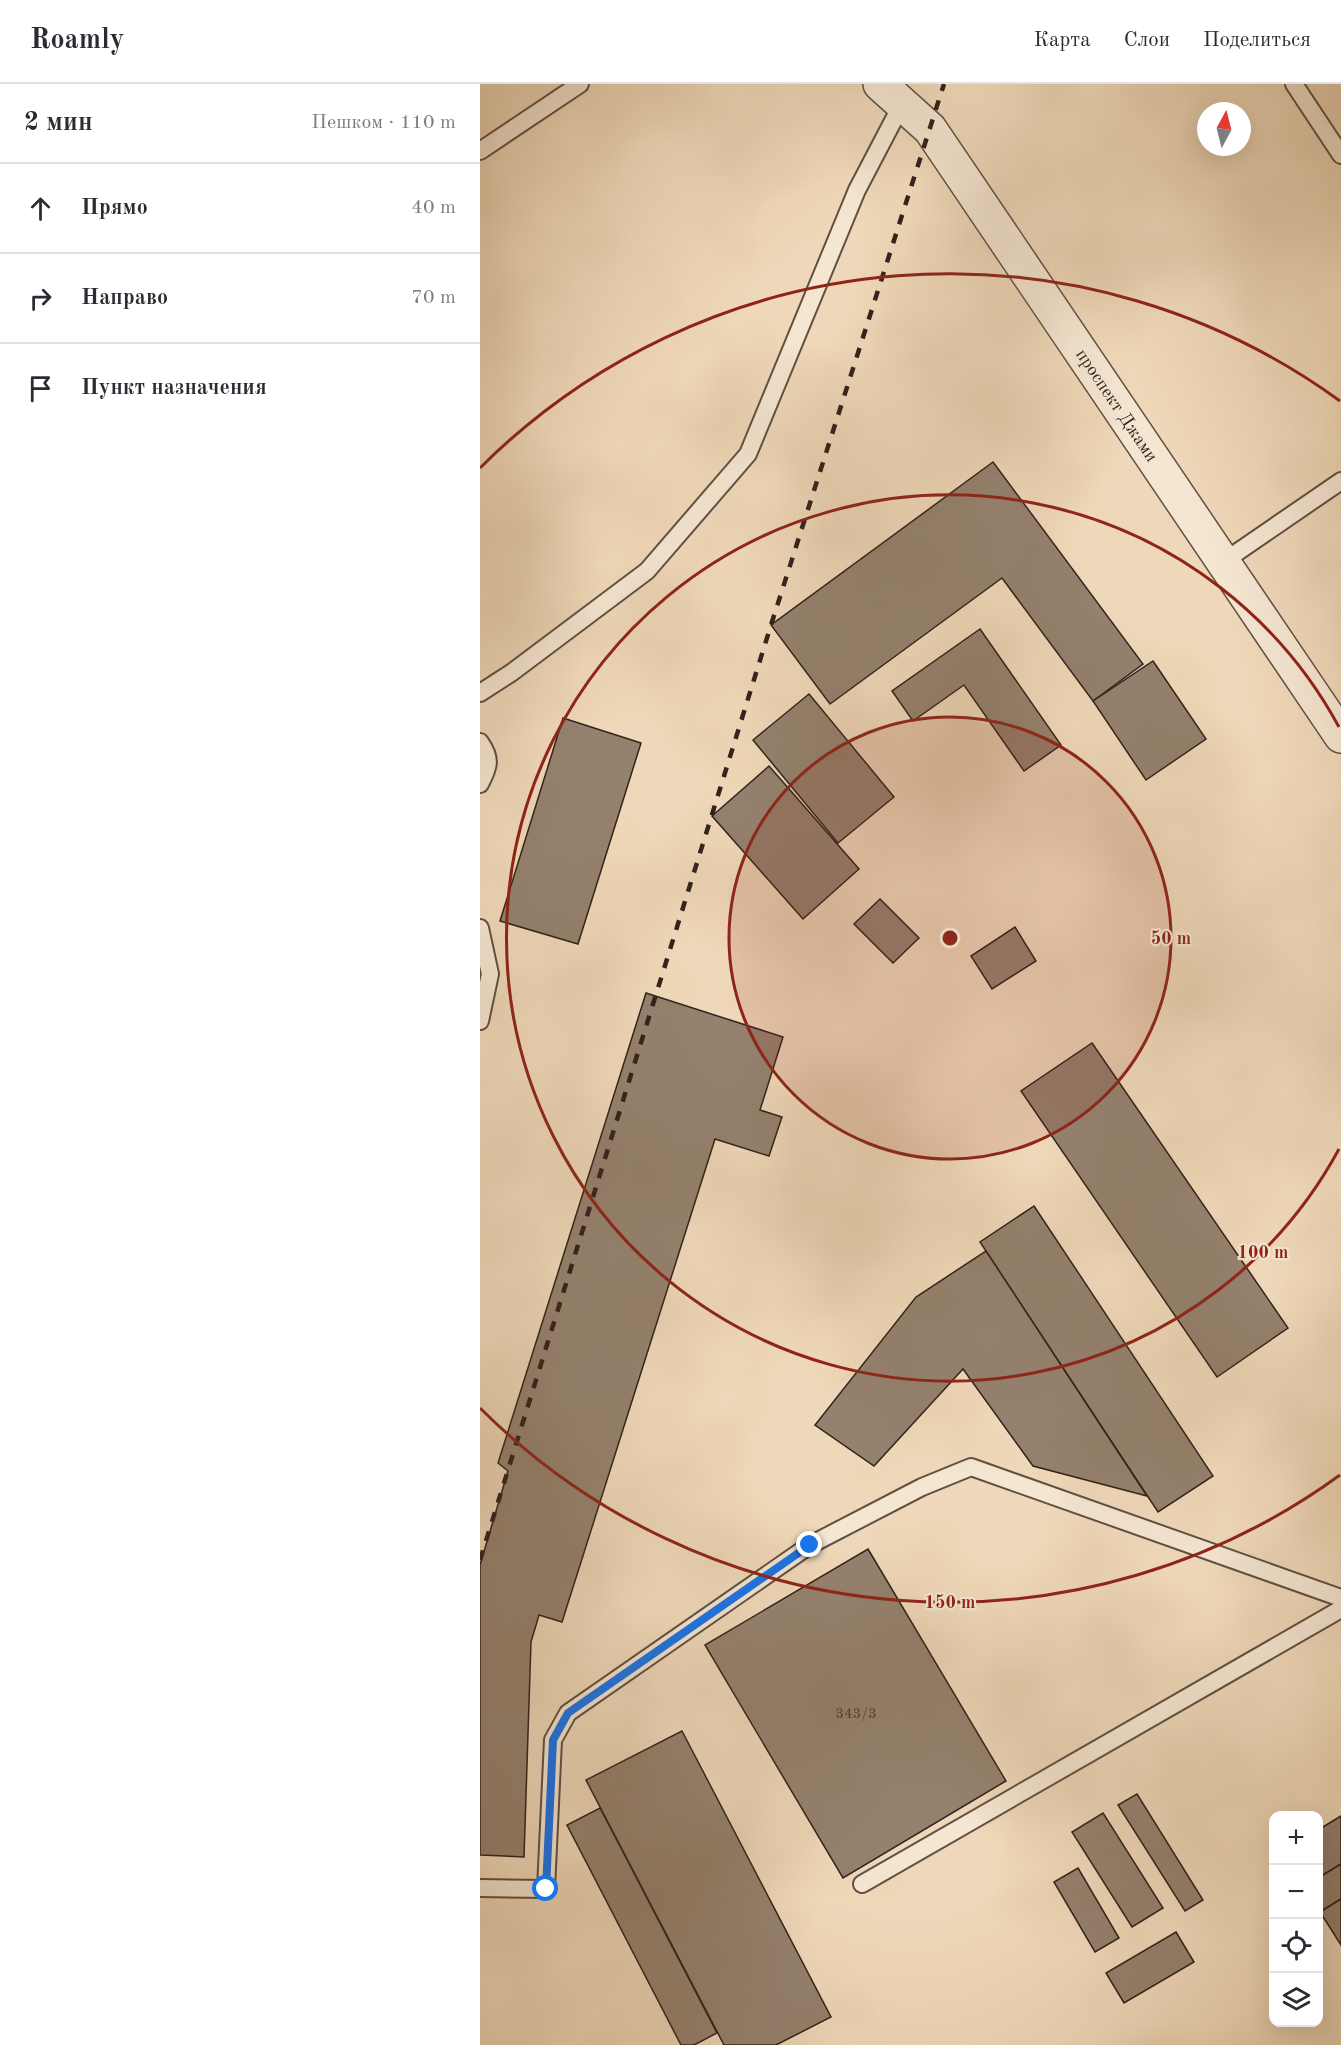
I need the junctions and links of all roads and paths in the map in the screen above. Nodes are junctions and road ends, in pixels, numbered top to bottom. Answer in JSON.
{"nodes":[{"id":1,"x":580,"y":84,"type":"edge"},
{"id":2,"x":1294,"y":84,"type":"edge"},
{"id":3,"x":891,"y":94,"type":"edge"},
{"id":4,"x":480,"y":151,"type":"edge"},
{"id":5,"x":1341,"y":155,"type":"edge"},
{"id":6,"x":1341,"y":481,"type":"edge"},
{"id":7,"x":1223,"y":562,"type":"junction"},
{"id":8,"x":480,"y":693,"type":"edge"},
{"id":9,"x":1341,"y":736,"type":"edge"},
{"id":10,"x":480,"y":742,"type":"edge"},
{"id":11,"x":480,"y":784,"type":"edge"},
{"id":12,"x":480,"y":928,"type":"edge"},
{"id":13,"x":480,"y":1021,"type":"edge"},
{"id":14,"x":1341,"y":1598,"type":"edge"},
{"id":15,"x":1341,"y":1609,"type":"edge"},
{"id":16,"x":862,"y":1884,"type":"dead end"},
{"id":17,"x":480,"y":1888,"type":"edge"}],
"edges":[{"from":1,"to":4,"type":"lane"},
{"from":2,"to":5,"type":"lane"},
{"from":3,"to":7,"type":"street","name":"проспект Джами"},
{"from":3,"to":8,"type":"lane"},
{"from":6,"to":7,"type":"lane"},
{"from":7,"to":9,"type":"street","name":"проспект Джами"},
{"from":10,"to":11,"type":"lane"},
{"from":12,"to":13,"type":"lane"},
{"from":14,"to":17,"type":"lane"},
{"from":15,"to":16,"type":"lane"}]}
